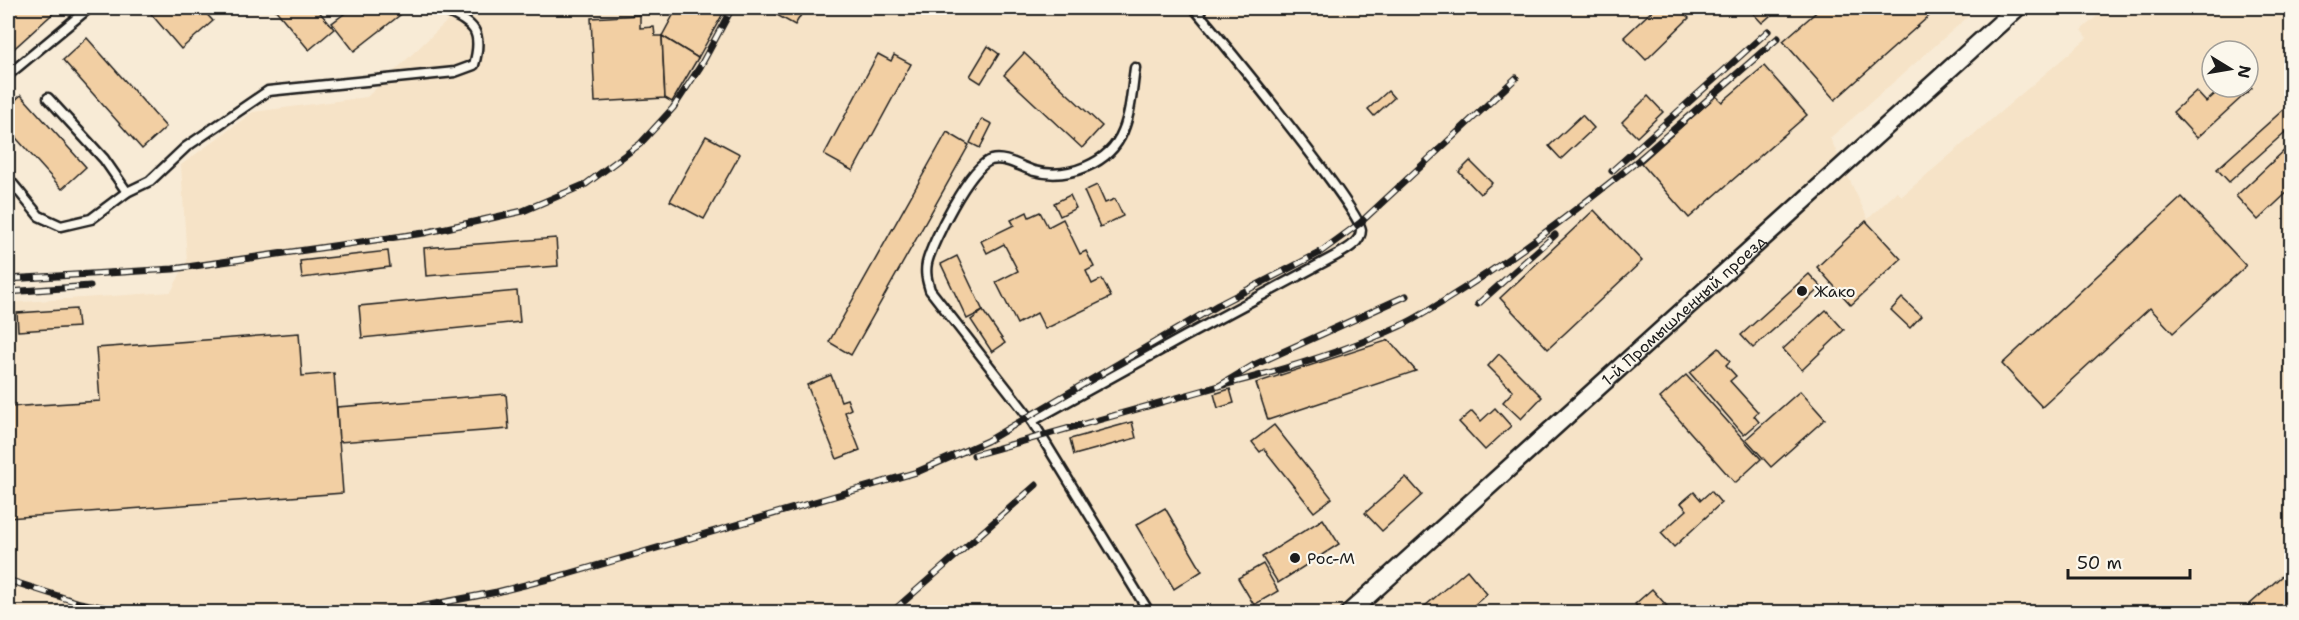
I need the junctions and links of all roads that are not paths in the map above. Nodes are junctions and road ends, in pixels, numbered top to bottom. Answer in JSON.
{"nodes":[{"id":1,"x":88,"y":8,"type":"edge"},
{"id":2,"x":440,"y":8,"type":"edge"},
{"id":3,"x":1194,"y":8,"type":"edge"},
{"id":4,"x":2017,"y":8,"type":"edge"},
{"id":5,"x":1135,"y":68,"type":"dead end"},
{"id":6,"x":8,"y":75,"type":"edge"},
{"id":7,"x":48,"y":98,"type":"dead end"},
{"id":8,"x":8,"y":178,"type":"edge"},
{"id":9,"x":127,"y":192,"type":"junction"},
{"id":10,"x":1032,"y":422,"type":"junction"},
{"id":11,"x":1149,"y":612,"type":"edge"},
{"id":12,"x":1350,"y":612,"type":"edge"}],
"edges":[{"from":1,"to":6,"type":"lane"},
{"from":2,"to":9,"type":"lane"},
{"from":3,"to":10,"type":"lane"},
{"from":4,"to":12,"type":"street","name":"1-й Промышленный проезд"},
{"from":5,"to":10,"type":"lane"},
{"from":7,"to":9,"type":"lane"},
{"from":8,"to":9,"type":"lane"},
{"from":10,"to":11,"type":"lane"}]}
